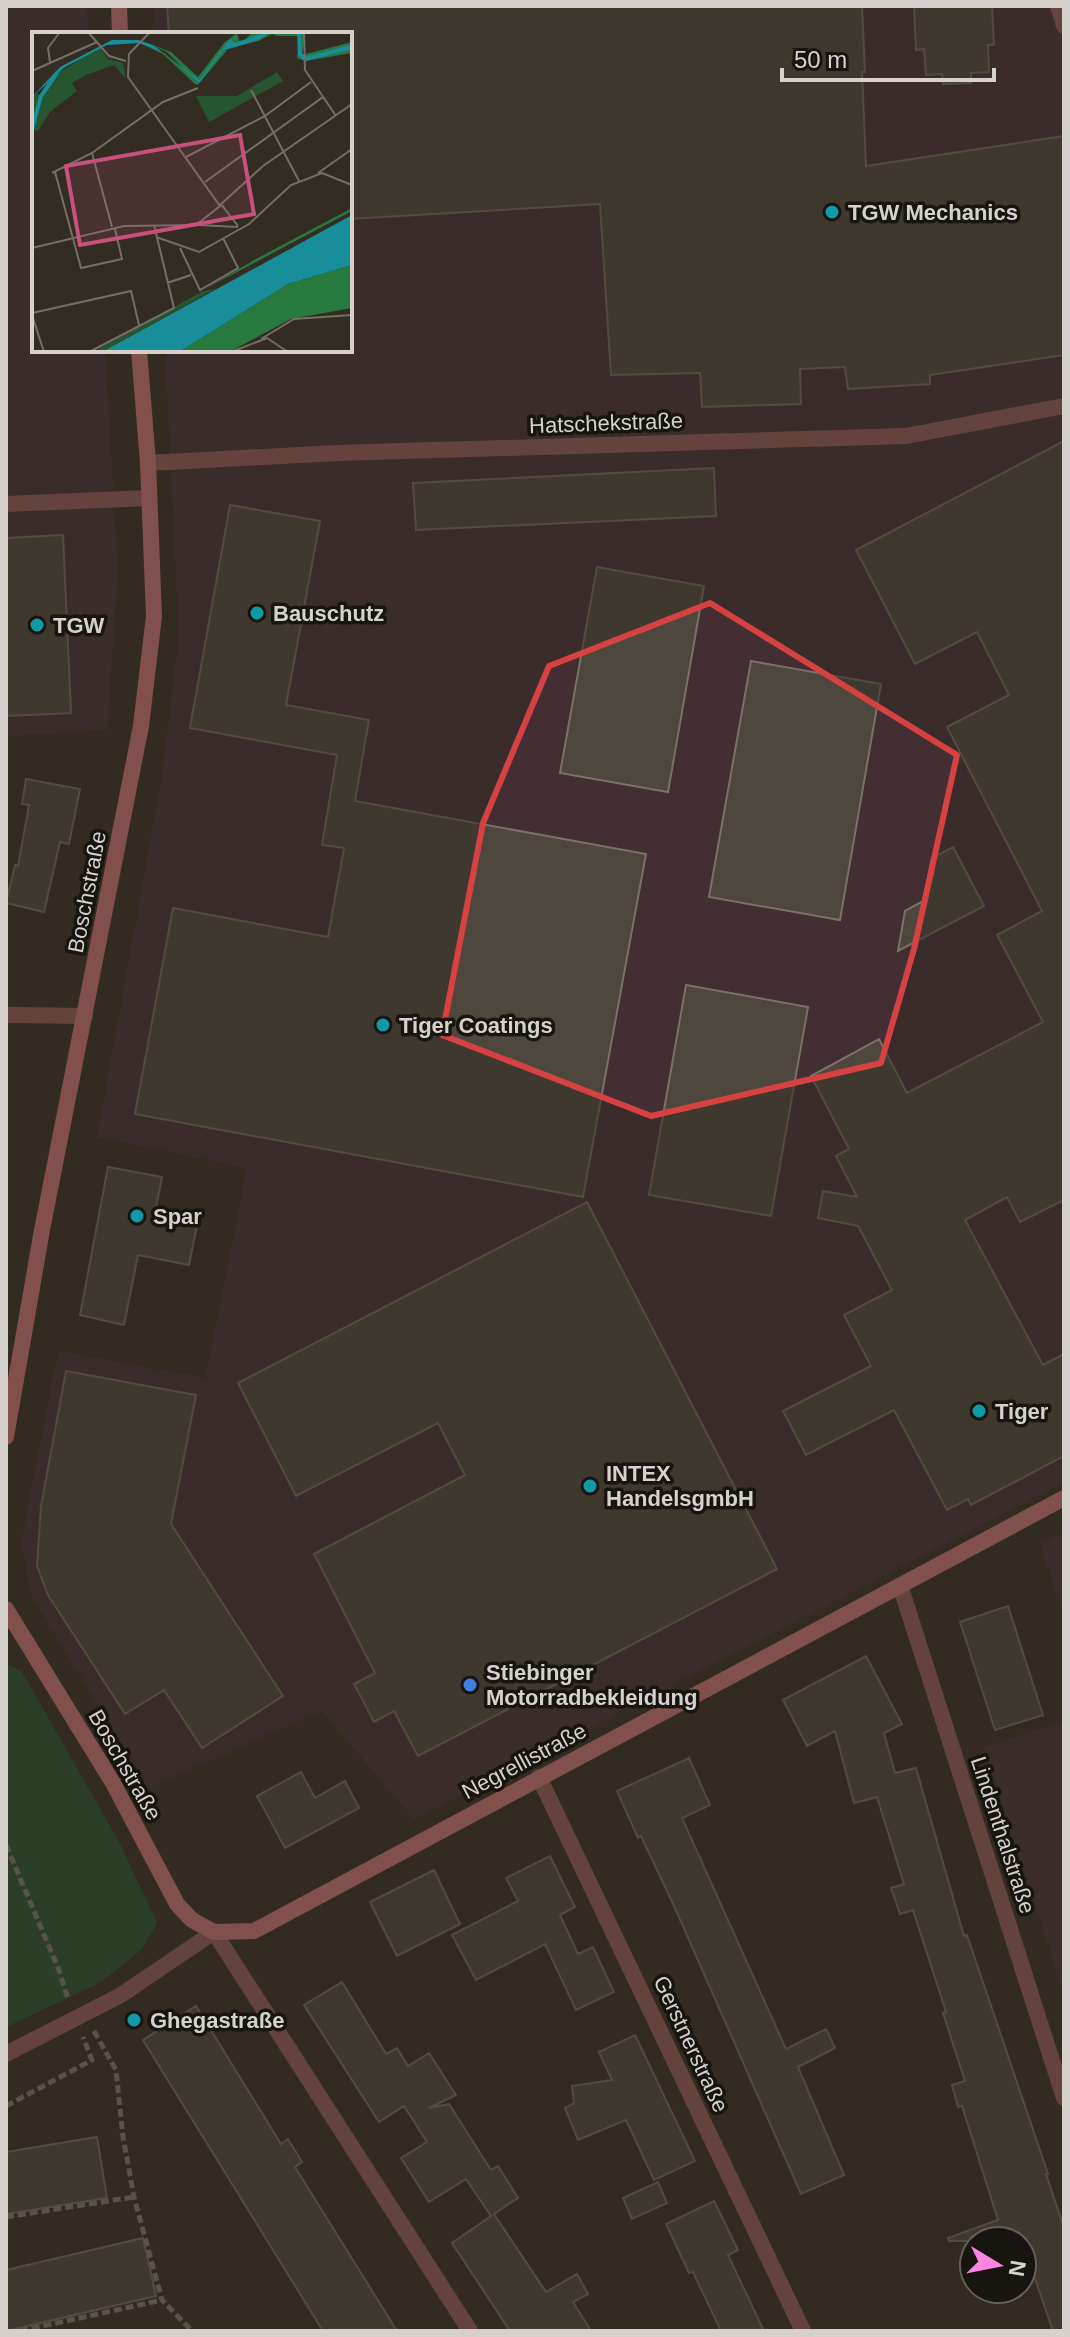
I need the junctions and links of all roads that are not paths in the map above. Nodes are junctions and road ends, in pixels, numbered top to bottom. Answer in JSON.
{"nodes":[{"id":1,"x":119,"y":6,"type":"edge"},
{"id":2,"x":1058,"y":6,"type":"edge"},
{"id":3,"x":1064,"y":26,"type":"edge"},
{"id":4,"x":120,"y":32,"type":"edge"},
{"id":5,"x":139,"y":352,"type":"edge"},
{"id":6,"x":1064,"y":406,"type":"edge"},
{"id":7,"x":148,"y":463,"type":"junction"},
{"id":8,"x":149,"y":498,"type":"junction"},
{"id":9,"x":6,"y":504,"type":"edge"},
{"id":10,"x":6,"y":1015,"type":"edge"},
{"id":11,"x":85,"y":1016,"type":"junction"},
{"id":12,"x":6,"y":1437,"type":"edge"},
{"id":13,"x":1064,"y":1498,"type":"edge"},
{"id":14,"x":900,"y":1585,"type":"junction"},
{"id":15,"x":6,"y":1609,"type":"edge"},
{"id":16,"x":539,"y":1777,"type":"junction"},
{"id":17,"x":214,"y":1932,"type":"junction"},
{"id":18,"x":6,"y":2054,"type":"edge"},
{"id":19,"x":1064,"y":2098,"type":"edge"},
{"id":20,"x":470,"y":2331,"type":"edge"},
{"id":21,"x":803,"y":2331,"type":"edge"}],
"edges":[{"from":1,"to":4,"type":"main road"},
{"from":2,"to":3,"type":"street"},
{"from":5,"to":7,"type":"main road","name":"Boschstraße"},
{"from":6,"to":7,"type":"street","name":"Hatschekstraße"},
{"from":7,"to":8,"type":"main road","name":"Boschstraße"},
{"from":8,"to":9,"type":"street"},
{"from":8,"to":11,"type":"main road","name":"Boschstraße"},
{"from":10,"to":11,"type":"street"},
{"from":11,"to":12,"type":"main road","name":"Boschstraße"},
{"from":13,"to":14,"type":"main road","name":"Negrellistraße"},
{"from":14,"to":16,"type":"main road","name":"Negrellistraße"},
{"from":14,"to":19,"type":"street","name":"Lindenthalstraße"},
{"from":15,"to":17,"type":"main road","name":"Boschstraße"},
{"from":16,"to":17,"type":"main road","name":"Negrellistraße"},
{"from":16,"to":21,"type":"street","name":"Gerstnerstraße"},
{"from":17,"to":18,"type":"street"},
{"from":17,"to":20,"type":"street"}]}
